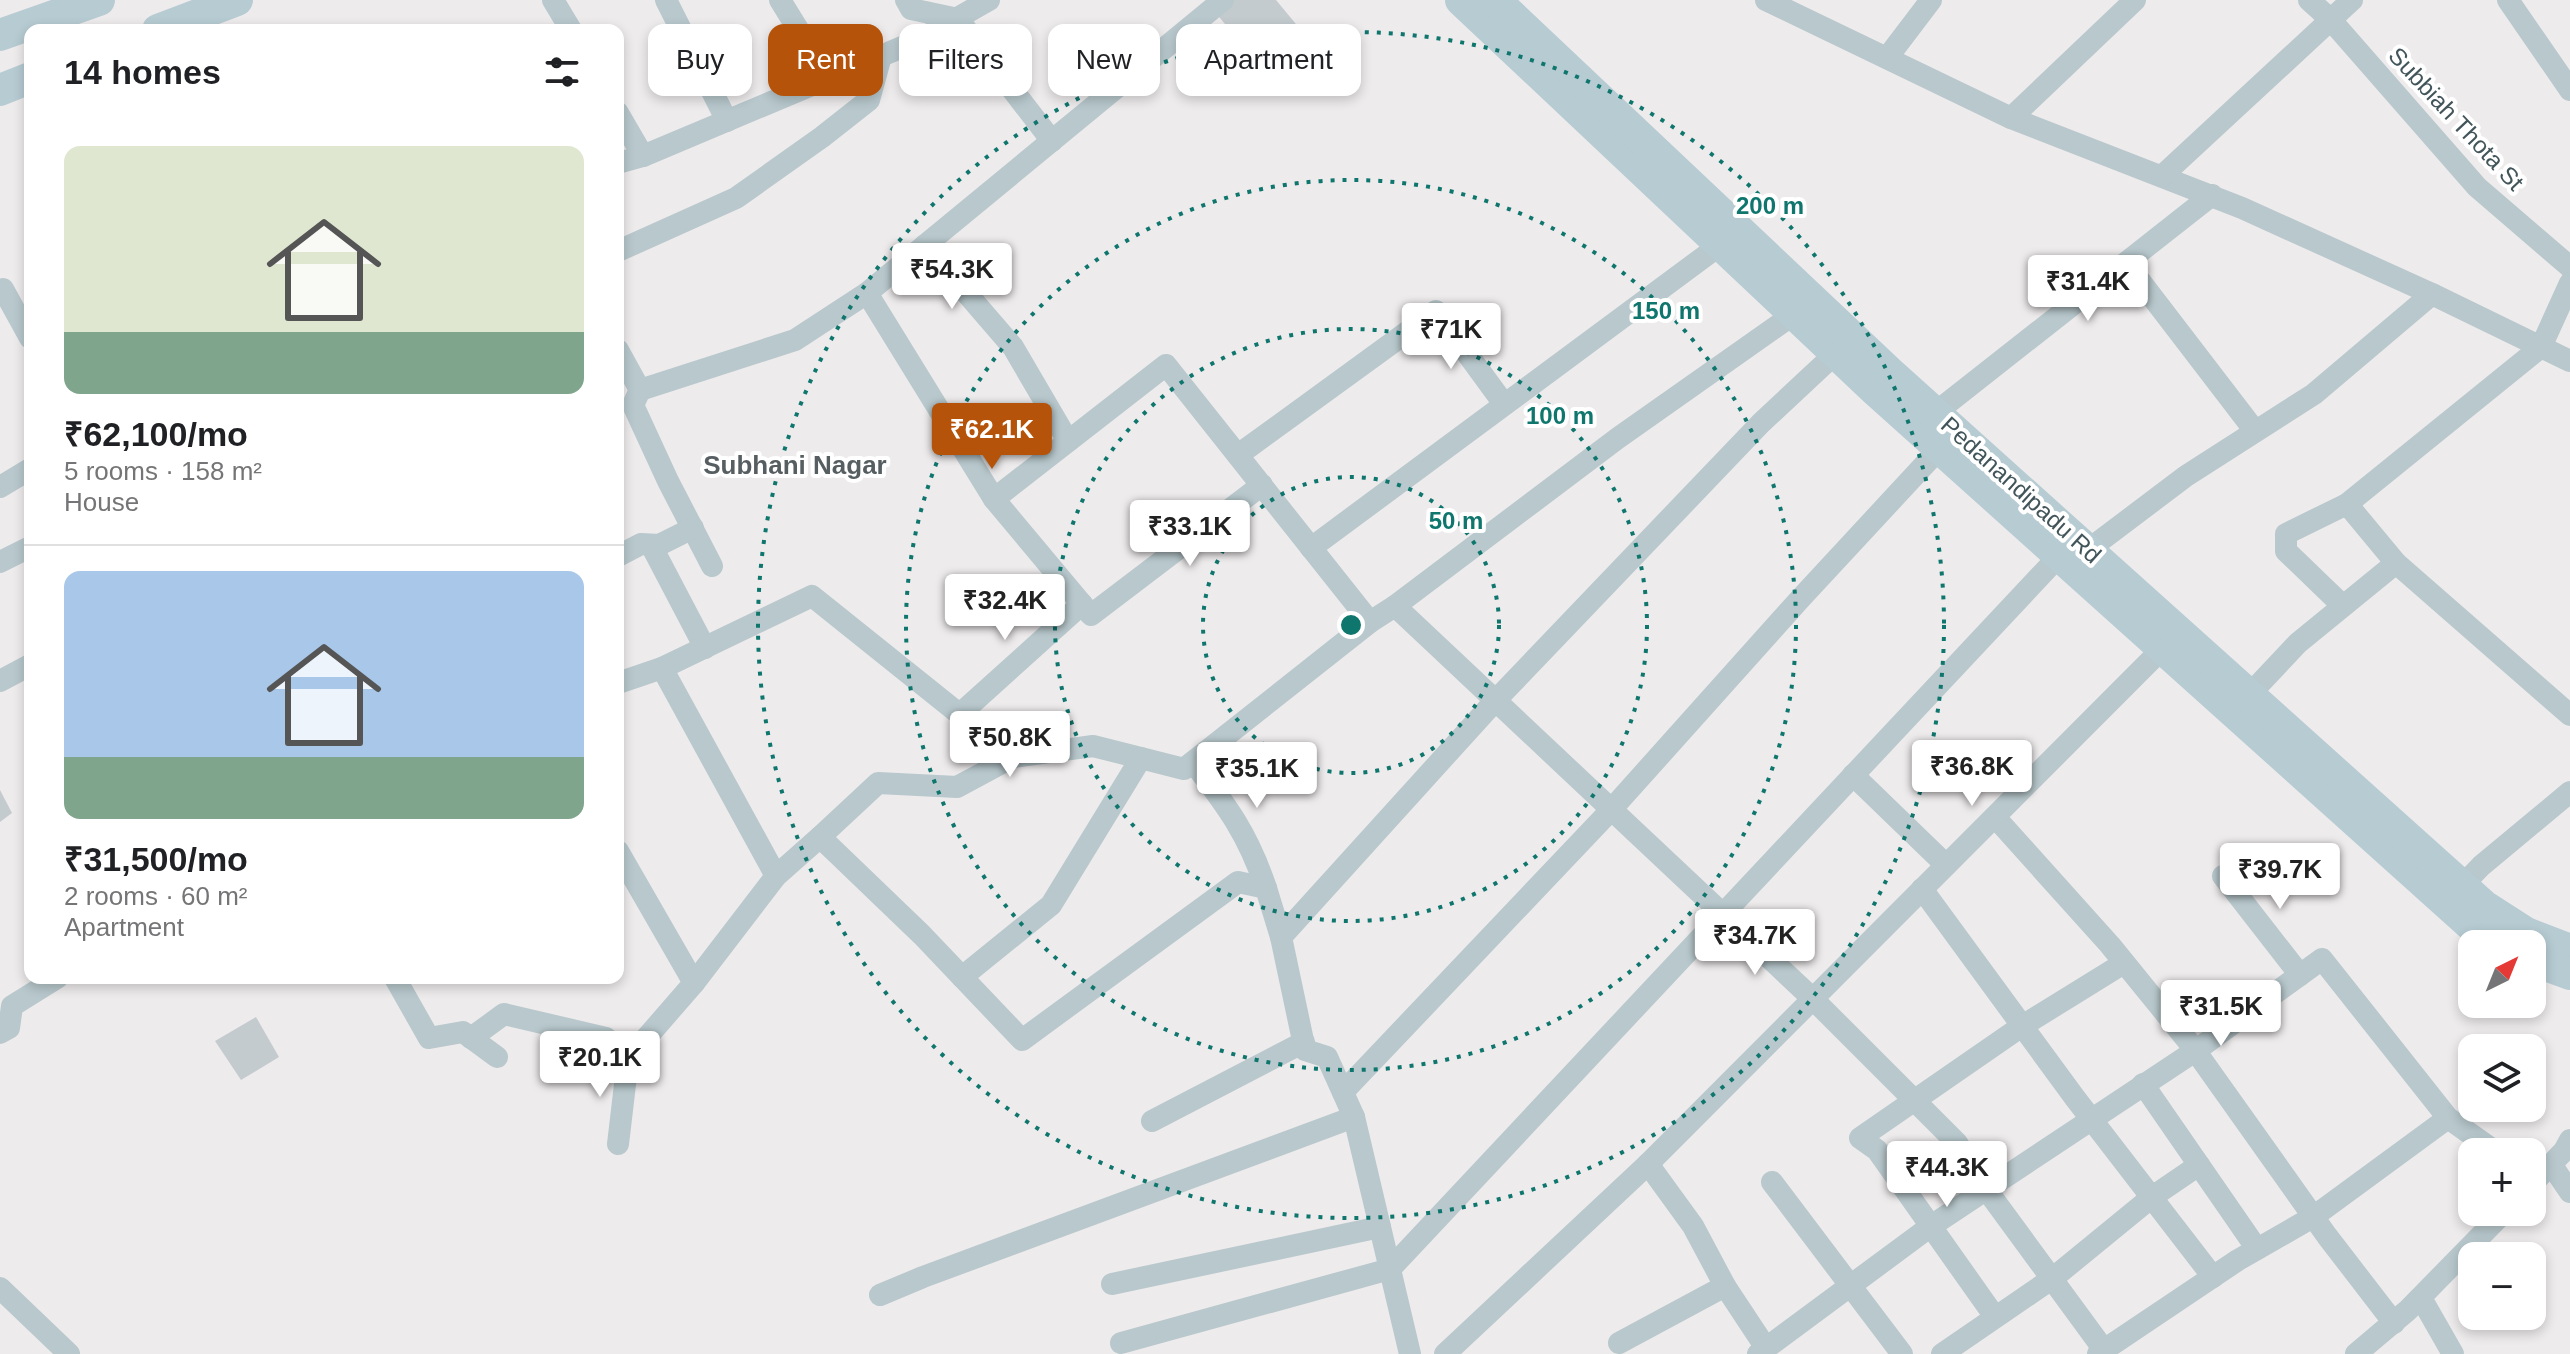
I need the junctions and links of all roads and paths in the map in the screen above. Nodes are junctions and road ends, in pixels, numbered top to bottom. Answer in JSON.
{"nodes":[{"id":1,"x":99,"y":0,"type":"edge"},
{"id":2,"x":237,"y":0,"type":"edge"},
{"id":3,"x":553,"y":0,"type":"edge"},
{"id":4,"x":666,"y":0,"type":"edge"},
{"id":5,"x":780,"y":0,"type":"edge"},
{"id":6,"x":906,"y":0,"type":"edge"},
{"id":7,"x":989,"y":0,"type":"edge"},
{"id":8,"x":1223,"y":0,"type":"edge"},
{"id":9,"x":1461,"y":0,"type":"edge"},
{"id":10,"x":1495,"y":0,"type":"edge"},
{"id":11,"x":1766,"y":0,"type":"edge"},
{"id":12,"x":1931,"y":0,"type":"edge"},
{"id":13,"x":2135,"y":0,"type":"edge"},
{"id":14,"x":2309,"y":0,"type":"edge"},
{"id":15,"x":2352,"y":0,"type":"edge"},
{"id":16,"x":2508,"y":0,"type":"edge"},
{"id":17,"x":958,"y":19,"type":"junction"},
{"id":18,"x":2330,"y":19,"type":"junction"},
{"id":19,"x":31,"y":24,"type":"edge"},
{"id":20,"x":174,"y":24,"type":"edge"},
{"id":21,"x":567,"y":24,"type":"edge"},
{"id":22,"x":795,"y":24,"type":"edge"},
{"id":23,"x":24,"y":27,"type":"edge"},
{"id":24,"x":0,"y":35,"type":"edge"},
{"id":25,"x":883,"y":55,"type":"edge"},
{"id":26,"x":1887,"y":58,"type":"junction"},
{"id":27,"x":24,"y":80,"type":"edge"},
{"id":28,"x":0,"y":90,"type":"edge"},
{"id":29,"x":2570,"y":90,"type":"edge"},
{"id":30,"x":786,"y":96,"type":"edge"},
{"id":31,"x":870,"y":96,"type":"edge"},
{"id":32,"x":2011,"y":118,"type":"junction"},
{"id":33,"x":727,"y":121,"type":"junction"},
{"id":34,"x":624,"y":123,"type":"edge"},
{"id":35,"x":1052,"y":141,"type":"junction"},
{"id":36,"x":643,"y":156,"type":"junction"},
{"id":37,"x":624,"y":161,"type":"edge"},
{"id":38,"x":2162,"y":176,"type":"junction"},
{"id":39,"x":2212,"y":195,"type":"junction"},
{"id":40,"x":925,"y":245,"type":"junction"},
{"id":41,"x":1720,"y":245,"type":"junction"},
{"id":42,"x":624,"y":248,"type":"edge"},
{"id":43,"x":2568,"y":259,"type":"edge"},
{"id":44,"x":2127,"y":264,"type":"junction"},
{"id":45,"x":2570,"y":283,"type":"edge"},
{"id":46,"x":3,"y":289,"type":"dead end"},
{"id":47,"x":867,"y":293,"type":"junction"},
{"id":48,"x":2432,"y":294,"type":"junction"},
{"id":49,"x":1794,"y":314,"type":"junction"},
{"id":50,"x":24,"y":327,"type":"edge"},
{"id":51,"x":2541,"y":347,"type":"junction"},
{"id":52,"x":1836,"y":353,"type":"junction"},
{"id":53,"x":624,"y":361,"type":"edge"},
{"id":54,"x":2570,"y":361,"type":"edge"},
{"id":55,"x":640,"y":390,"type":"junction"},
{"id":56,"x":624,"y":399,"type":"edge"},
{"id":57,"x":1504,"y":404,"type":"junction"},
{"id":58,"x":1935,"y":413,"type":"junction"},
{"id":59,"x":2255,"y":431,"type":"junction"},
{"id":60,"x":1068,"y":441,"type":"junction"},
{"id":61,"x":1940,"y":448,"type":"junction"},
{"id":62,"x":1238,"y":455,"type":"junction"},
{"id":63,"x":24,"y":474,"type":"edge"},
{"id":64,"x":1262,"y":485,"type":"junction"},
{"id":65,"x":0,"y":487,"type":"edge"},
{"id":66,"x":994,"y":499,"type":"junction"},
{"id":67,"x":2347,"y":504,"type":"junction"},
{"id":68,"x":693,"y":528,"type":"junction"},
{"id":69,"x":651,"y":545,"type":"junction"},
{"id":70,"x":1311,"y":548,"type":"junction"},
{"id":71,"x":24,"y":550,"type":"edge"},
{"id":72,"x":624,"y":553,"type":"edge"},
{"id":73,"x":2073,"y":553,"type":"junction"},
{"id":74,"x":0,"y":562,"type":"edge"},
{"id":75,"x":2396,"y":563,"type":"junction"},
{"id":76,"x":712,"y":566,"type":"dead end"},
{"id":77,"x":1082,"y":604,"type":"junction"},
{"id":78,"x":2342,"y":605,"type":"junction"},
{"id":79,"x":1395,"y":606,"type":"junction"},
{"id":80,"x":1370,"y":622,"type":"junction"},
{"id":81,"x":705,"y":648,"type":"junction"},
{"id":82,"x":2163,"y":648,"type":"junction"},
{"id":83,"x":24,"y":668,"type":"edge"},
{"id":84,"x":662,"y":668,"type":"junction"},
{"id":85,"x":0,"y":681,"type":"edge"},
{"id":86,"x":624,"y":681,"type":"edge"},
{"id":87,"x":2249,"y":695,"type":"junction"},
{"id":88,"x":1494,"y":702,"type":"junction"},
{"id":89,"x":960,"y":714,"type":"junction"},
{"id":90,"x":2570,"y":715,"type":"edge"},
{"id":91,"x":1013,"y":757,"type":"junction"},
{"id":92,"x":1141,"y":758,"type":"junction"},
{"id":93,"x":1193,"y":762,"type":"junction"},
{"id":94,"x":1853,"y":775,"type":"junction"},
{"id":95,"x":2570,"y":792,"type":"edge"},
{"id":96,"x":1610,"y":811,"type":"junction"},
{"id":97,"x":1995,"y":817,"type":"junction"},
{"id":98,"x":820,"y":837,"type":"junction"},
{"id":99,"x":624,"y":861,"type":"edge"},
{"id":100,"x":1946,"y":865,"type":"junction"},
{"id":101,"x":776,"y":876,"type":"junction"},
{"id":102,"x":2223,"y":876,"type":"dead end"},
{"id":103,"x":2462,"y":886,"type":"junction"},
{"id":104,"x":1266,"y":888,"type":"junction"},
{"id":105,"x":1922,"y":889,"type":"junction"},
{"id":106,"x":1721,"y":915,"type":"junction"},
{"id":107,"x":2479,"y":930,"type":"edge"},
{"id":108,"x":1281,"y":937,"type":"junction"},
{"id":109,"x":2570,"y":950,"type":"edge"},
{"id":110,"x":2124,"y":963,"type":"junction"},
{"id":111,"x":2546,"y":965,"type":"edge"},
{"id":112,"x":2570,"y":974,"type":"edge"},
{"id":113,"x":2300,"y":975,"type":"junction"},
{"id":114,"x":962,"y":977,"type":"junction"},
{"id":115,"x":694,"y":983,"type":"junction"},
{"id":116,"x":47,"y":984,"type":"edge"},
{"id":117,"x":398,"y":984,"type":"edge"},
{"id":118,"x":1812,"y":998,"type":"junction"},
{"id":119,"x":2022,"y":1026,"type":"junction"},
{"id":120,"x":0,"y":1033,"type":"edge"},
{"id":121,"x":471,"y":1038,"type":"junction"},
{"id":122,"x":1304,"y":1042,"type":"junction"},
{"id":123,"x":2195,"y":1051,"type":"junction"},
{"id":124,"x":497,"y":1057,"type":"dead end"},
{"id":125,"x":628,"y":1059,"type":"junction"},
{"id":126,"x":2143,"y":1084,"type":"junction"},
{"id":127,"x":1343,"y":1092,"type":"junction"},
{"id":128,"x":1915,"y":1101,"type":"junction"},
{"id":129,"x":1354,"y":1117,"type":"junction"},
{"id":130,"x":2091,"y":1118,"type":"junction"},
{"id":131,"x":2448,"y":1118,"type":"junction"},
{"id":132,"x":1152,"y":1121,"type":"dead end"},
{"id":133,"x":2476,"y":1138,"type":"edge"},
{"id":134,"x":2570,"y":1140,"type":"edge"},
{"id":135,"x":618,"y":1144,"type":"dead end"},
{"id":136,"x":1648,"y":1164,"type":"junction"},
{"id":137,"x":2199,"y":1165,"type":"junction"},
{"id":138,"x":2546,"y":1168,"type":"edge"},
{"id":139,"x":2546,"y":1180,"type":"edge"},
{"id":140,"x":1772,"y":1182,"type":"dead end"},
{"id":141,"x":1986,"y":1189,"type":"junction"},
{"id":142,"x":2570,"y":1192,"type":"edge"},
{"id":143,"x":2152,"y":1197,"type":"junction"},
{"id":144,"x":2313,"y":1217,"type":"junction"},
{"id":145,"x":1931,"y":1226,"type":"junction"},
{"id":146,"x":2490,"y":1226,"type":"edge"},
{"id":147,"x":1380,"y":1227,"type":"junction"},
{"id":148,"x":2257,"y":1249,"type":"junction"},
{"id":149,"x":1390,"y":1269,"type":"junction"},
{"id":150,"x":2213,"y":1277,"type":"junction"},
{"id":151,"x":2053,"y":1278,"type":"junction"},
{"id":152,"x":1112,"y":1284,"type":"dead end"},
{"id":153,"x":1851,"y":1285,"type":"junction"},
{"id":154,"x":1725,"y":1286,"type":"junction"},
{"id":155,"x":0,"y":1288,"type":"edge"},
{"id":156,"x":880,"y":1295,"type":"dead end"},
{"id":157,"x":2421,"y":1298,"type":"junction"},
{"id":158,"x":1995,"y":1317,"type":"junction"},
{"id":159,"x":2394,"y":1323,"type":"junction"},
{"id":160,"x":1121,"y":1343,"type":"dead end"},
{"id":161,"x":1619,"y":1343,"type":"dead end"},
{"id":162,"x":1762,"y":1351,"type":"edge"},
{"id":163,"x":2103,"y":1353,"type":"edge"},
{"id":164,"x":69,"y":1354,"type":"edge"},
{"id":165,"x":1410,"y":1354,"type":"edge"},
{"id":166,"x":1445,"y":1354,"type":"edge"},
{"id":167,"x":1902,"y":1354,"type":"edge"},
{"id":168,"x":1942,"y":1354,"type":"edge"},
{"id":169,"x":2356,"y":1354,"type":"edge"},
{"id":170,"x":2453,"y":1354,"type":"edge"}],
"edges":[{"from":1,"to":19,"type":"main road"},
{"from":2,"to":20,"type":"main road"},
{"from":3,"to":21,"type":"street"},
{"from":4,"to":33,"type":"street"},
{"from":5,"to":22,"type":"street"},
{"from":6,"to":17,"type":"street"},
{"from":7,"to":17,"type":"street"},
{"from":8,"to":35,"type":"street"},
{"from":9,"to":41,"type":"main road","name":"Pedanandipadu Rd"},
{"from":10,"to":58,"type":"main road","name":"Pedanandipadu Rd"},
{"from":11,"to":26,"type":"street"},
{"from":12,"to":26,"type":"street"},
{"from":13,"to":32,"type":"street"},
{"from":14,"to":18,"type":"street","name":"Subbiah Thota St"},
{"from":15,"to":18,"type":"street"},
{"from":16,"to":29,"type":"street"},
{"from":17,"to":25,"type":"street"},
{"from":17,"to":35,"type":"street"},
{"from":18,"to":38,"type":"street"},
{"from":18,"to":43,"type":"street","name":"Subbiah Thota St"},
{"from":23,"to":24,"type":"main road"},
{"from":26,"to":32,"type":"street"},
{"from":27,"to":28,"type":"main road"},
{"from":30,"to":33,"type":"street"},
{"from":31,"to":42,"type":"street"},
{"from":32,"to":38,"type":"street"},
{"from":33,"to":36,"type":"street"},
{"from":34,"to":36,"type":"street"},
{"from":35,"to":40,"type":"street"},
{"from":36,"to":37,"type":"street"},
{"from":38,"to":39,"type":"street"},
{"from":39,"to":44,"type":"street"},
{"from":39,"to":48,"type":"street"},
{"from":40,"to":47,"type":"street"},
{"from":40,"to":60,"type":"street"},
{"from":41,"to":49,"type":"main road","name":"Pedanandipadu Rd"},
{"from":41,"to":57,"type":"street"},
{"from":44,"to":58,"type":"street"},
{"from":44,"to":59,"type":"street"},
{"from":45,"to":51,"type":"street"},
{"from":46,"to":50,"type":"street"},
{"from":47,"to":55,"type":"street"},
{"from":47,"to":66,"type":"street"},
{"from":48,"to":51,"type":"street"},
{"from":48,"to":59,"type":"street"},
{"from":49,"to":52,"type":"main road","name":"Pedanandipadu Rd"},
{"from":49,"to":79,"type":"street"},
{"from":51,"to":54,"type":"street"},
{"from":51,"to":67,"type":"street"},
{"from":52,"to":61,"type":"main road","name":"Pedanandipadu Rd"},
{"from":52,"to":88,"type":"street"},
{"from":53,"to":55,"type":"street"},
{"from":55,"to":56,"type":"street"},
{"from":55,"to":68,"type":"street"},
{"from":57,"to":62,"type":"street"},
{"from":57,"to":70,"type":"street"},
{"from":58,"to":73,"type":"main road","name":"Pedanandipadu Rd"},
{"from":59,"to":73,"type":"street"},
{"from":60,"to":62,"type":"street"},
{"from":60,"to":66,"type":"street"},
{"from":61,"to":73,"type":"main road","name":"Pedanandipadu Rd"},
{"from":61,"to":96,"type":"street"},
{"from":62,"to":64,"type":"street"},
{"from":63,"to":65,"type":"street"},
{"from":64,"to":70,"type":"street"},
{"from":64,"to":77,"type":"street"},
{"from":66,"to":77,"type":"street"},
{"from":67,"to":75,"type":"street"},
{"from":67,"to":78,"type":"street"},
{"from":68,"to":69,"type":"street"},
{"from":68,"to":76,"type":"street"},
{"from":69,"to":72,"type":"street"},
{"from":69,"to":81,"type":"street"},
{"from":70,"to":80,"type":"street"},
{"from":71,"to":74,"type":"street"},
{"from":73,"to":82,"type":"main road","name":"Pedanandipadu Rd"},
{"from":73,"to":87,"type":"main road","name":"Pedanandipadu Rd"},
{"from":73,"to":94,"type":"street"},
{"from":75,"to":78,"type":"street"},
{"from":75,"to":90,"type":"street"},
{"from":77,"to":89,"type":"street"},
{"from":78,"to":87,"type":"street"},
{"from":79,"to":80,"type":"street"},
{"from":79,"to":88,"type":"street"},
{"from":80,"to":93,"type":"street"},
{"from":81,"to":84,"type":"street"},
{"from":81,"to":89,"type":"street"},
{"from":82,"to":97,"type":"street"},
{"from":82,"to":107,"type":"main road","name":"Pedanandipadu Rd"},
{"from":83,"to":85,"type":"street"},
{"from":84,"to":86,"type":"street"},
{"from":84,"to":101,"type":"street"},
{"from":87,"to":103,"type":"main road","name":"Pedanandipadu Rd"},
{"from":88,"to":96,"type":"street"},
{"from":88,"to":108,"type":"street"},
{"from":89,"to":91,"type":"street"},
{"from":91,"to":92,"type":"street"},
{"from":91,"to":98,"type":"street"},
{"from":92,"to":93,"type":"street"},
{"from":92,"to":114,"type":"street"},
{"from":93,"to":104,"type":"street"},
{"from":94,"to":100,"type":"street"},
{"from":94,"to":106,"type":"street"},
{"from":95,"to":103,"type":"street"},
{"from":96,"to":106,"type":"street"},
{"from":96,"to":127,"type":"street"},
{"from":97,"to":100,"type":"street"},
{"from":97,"to":110,"type":"street"},
{"from":98,"to":101,"type":"street"},
{"from":98,"to":114,"type":"street"},
{"from":99,"to":115,"type":"street"},
{"from":100,"to":105,"type":"street"},
{"from":101,"to":115,"type":"street"},
{"from":102,"to":113,"type":"street"},
{"from":103,"to":109,"type":"main road","name":"Pedanandipadu Rd"},
{"from":104,"to":108,"type":"street"},
{"from":104,"to":114,"type":"street"},
{"from":105,"to":118,"type":"street"},
{"from":105,"to":119,"type":"street"},
{"from":106,"to":118,"type":"street"},
{"from":106,"to":149,"type":"street"},
{"from":108,"to":122,"type":"street"},
{"from":110,"to":119,"type":"street"},
{"from":110,"to":123,"type":"street"},
{"from":111,"to":112,"type":"main road"},
{"from":113,"to":123,"type":"street"},
{"from":113,"to":131,"type":"street"},
{"from":115,"to":125,"type":"street"},
{"from":116,"to":120,"type":"street"},
{"from":117,"to":121,"type":"street"},
{"from":118,"to":128,"type":"street"},
{"from":118,"to":136,"type":"street"},
{"from":119,"to":128,"type":"street"},
{"from":119,"to":130,"type":"street"},
{"from":121,"to":124,"type":"street"},
{"from":121,"to":125,"type":"street"},
{"from":122,"to":127,"type":"street"},
{"from":122,"to":132,"type":"street"},
{"from":123,"to":126,"type":"street"},
{"from":123,"to":144,"type":"street"},
{"from":125,"to":135,"type":"street"},
{"from":126,"to":130,"type":"street"},
{"from":126,"to":137,"type":"street"},
{"from":127,"to":129,"type":"street"},
{"from":128,"to":141,"type":"street"},
{"from":128,"to":145,"type":"street"},
{"from":129,"to":147,"type":"street"},
{"from":129,"to":156,"type":"street"},
{"from":130,"to":141,"type":"street"},
{"from":130,"to":143,"type":"street"},
{"from":131,"to":133,"type":"street"},
{"from":131,"to":144,"type":"street"},
{"from":134,"to":138,"type":"street"},
{"from":136,"to":154,"type":"street"},
{"from":136,"to":166,"type":"street"},
{"from":137,"to":143,"type":"street"},
{"from":137,"to":148,"type":"street"},
{"from":139,"to":142,"type":"street"},
{"from":140,"to":153,"type":"street"},
{"from":141,"to":145,"type":"street"},
{"from":141,"to":151,"type":"street"},
{"from":143,"to":150,"type":"street"},
{"from":143,"to":151,"type":"street"},
{"from":144,"to":148,"type":"street"},
{"from":144,"to":159,"type":"street"},
{"from":145,"to":153,"type":"street"},
{"from":145,"to":158,"type":"street"},
{"from":146,"to":157,"type":"street"},
{"from":147,"to":149,"type":"street"},
{"from":147,"to":152,"type":"street"},
{"from":148,"to":150,"type":"street"},
{"from":149,"to":160,"type":"street"},
{"from":149,"to":165,"type":"street"},
{"from":150,"to":163,"type":"street"},
{"from":151,"to":158,"type":"street"},
{"from":151,"to":163,"type":"street"},
{"from":153,"to":162,"type":"street"},
{"from":153,"to":167,"type":"street"},
{"from":154,"to":161,"type":"street"},
{"from":154,"to":162,"type":"street"},
{"from":155,"to":164,"type":"street"},
{"from":157,"to":159,"type":"street"},
{"from":157,"to":170,"type":"street"},
{"from":158,"to":168,"type":"street"},
{"from":159,"to":169,"type":"street"}]}
